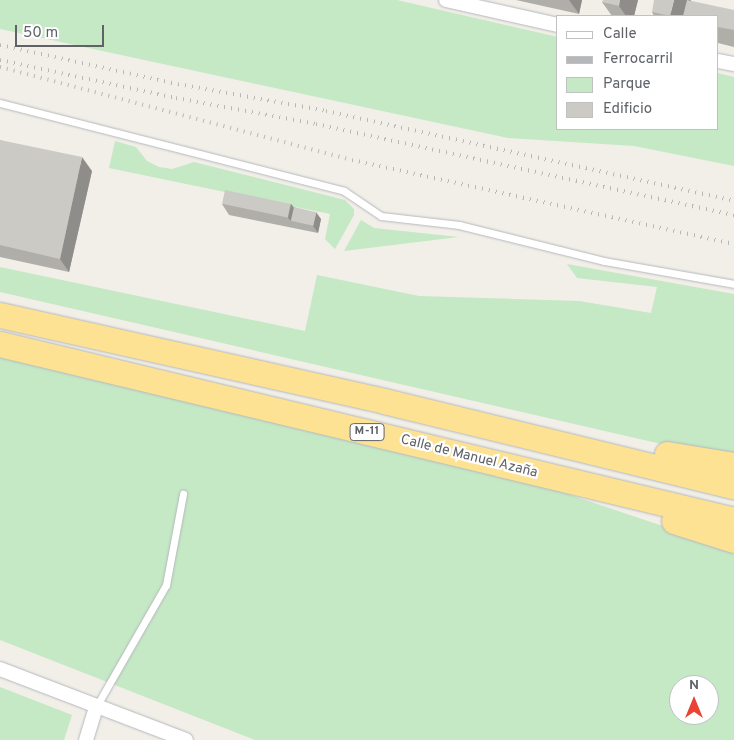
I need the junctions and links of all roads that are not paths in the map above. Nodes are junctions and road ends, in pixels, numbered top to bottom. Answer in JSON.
{"nodes":[{"id":1,"x":446,"y":0,"type":"edge"},
{"id":2,"x":556,"y":25,"type":"edge"},
{"id":3,"x":719,"y":61,"type":"edge"},
{"id":4,"x":734,"y":64,"type":"edge"},
{"id":5,"x":0,"y":103,"type":"edge"},
{"id":6,"x":734,"y":284,"type":"edge"},
{"id":7,"x":0,"y":315,"type":"edge"},
{"id":8,"x":0,"y":344,"type":"edge"},
{"id":9,"x":384,"y":401,"type":"junction"},
{"id":10,"x":734,"y":465,"type":"edge"},
{"id":11,"x":734,"y":486,"type":"edge"},
{"id":12,"x":598,"y":488,"type":"junction"},
{"id":13,"x":183,"y":494,"type":"dead end"},
{"id":14,"x":734,"y":520,"type":"edge"},
{"id":15,"x":734,"y":540,"type":"edge"},
{"id":16,"x":0,"y":669,"type":"edge"},
{"id":17,"x":96,"y":708,"type":"junction"},
{"id":18,"x":86,"y":740,"type":"edge"},
{"id":19,"x":186,"y":740,"type":"edge"}],
"edges":[{"from":1,"to":2,"type":"street"},
{"from":3,"to":4,"type":"street"},
{"from":5,"to":6,"type":"lane"},
{"from":7,"to":9,"type":"highway"},
{"from":8,"to":12,"type":"highway","name":"Calle de Manuel Azaña","number":"M-11"},
{"from":9,"to":10,"type":"highway"},
{"from":9,"to":11,"type":"highway"},
{"from":12,"to":14,"type":"highway","name":"Calle de Manuel Azaña","number":"M-11"},
{"from":12,"to":15,"type":"highway"},
{"from":13,"to":17,"type":"lane"},
{"from":16,"to":17,"type":"street"},
{"from":17,"to":18,"type":"street"},
{"from":17,"to":19,"type":"street"}]}
